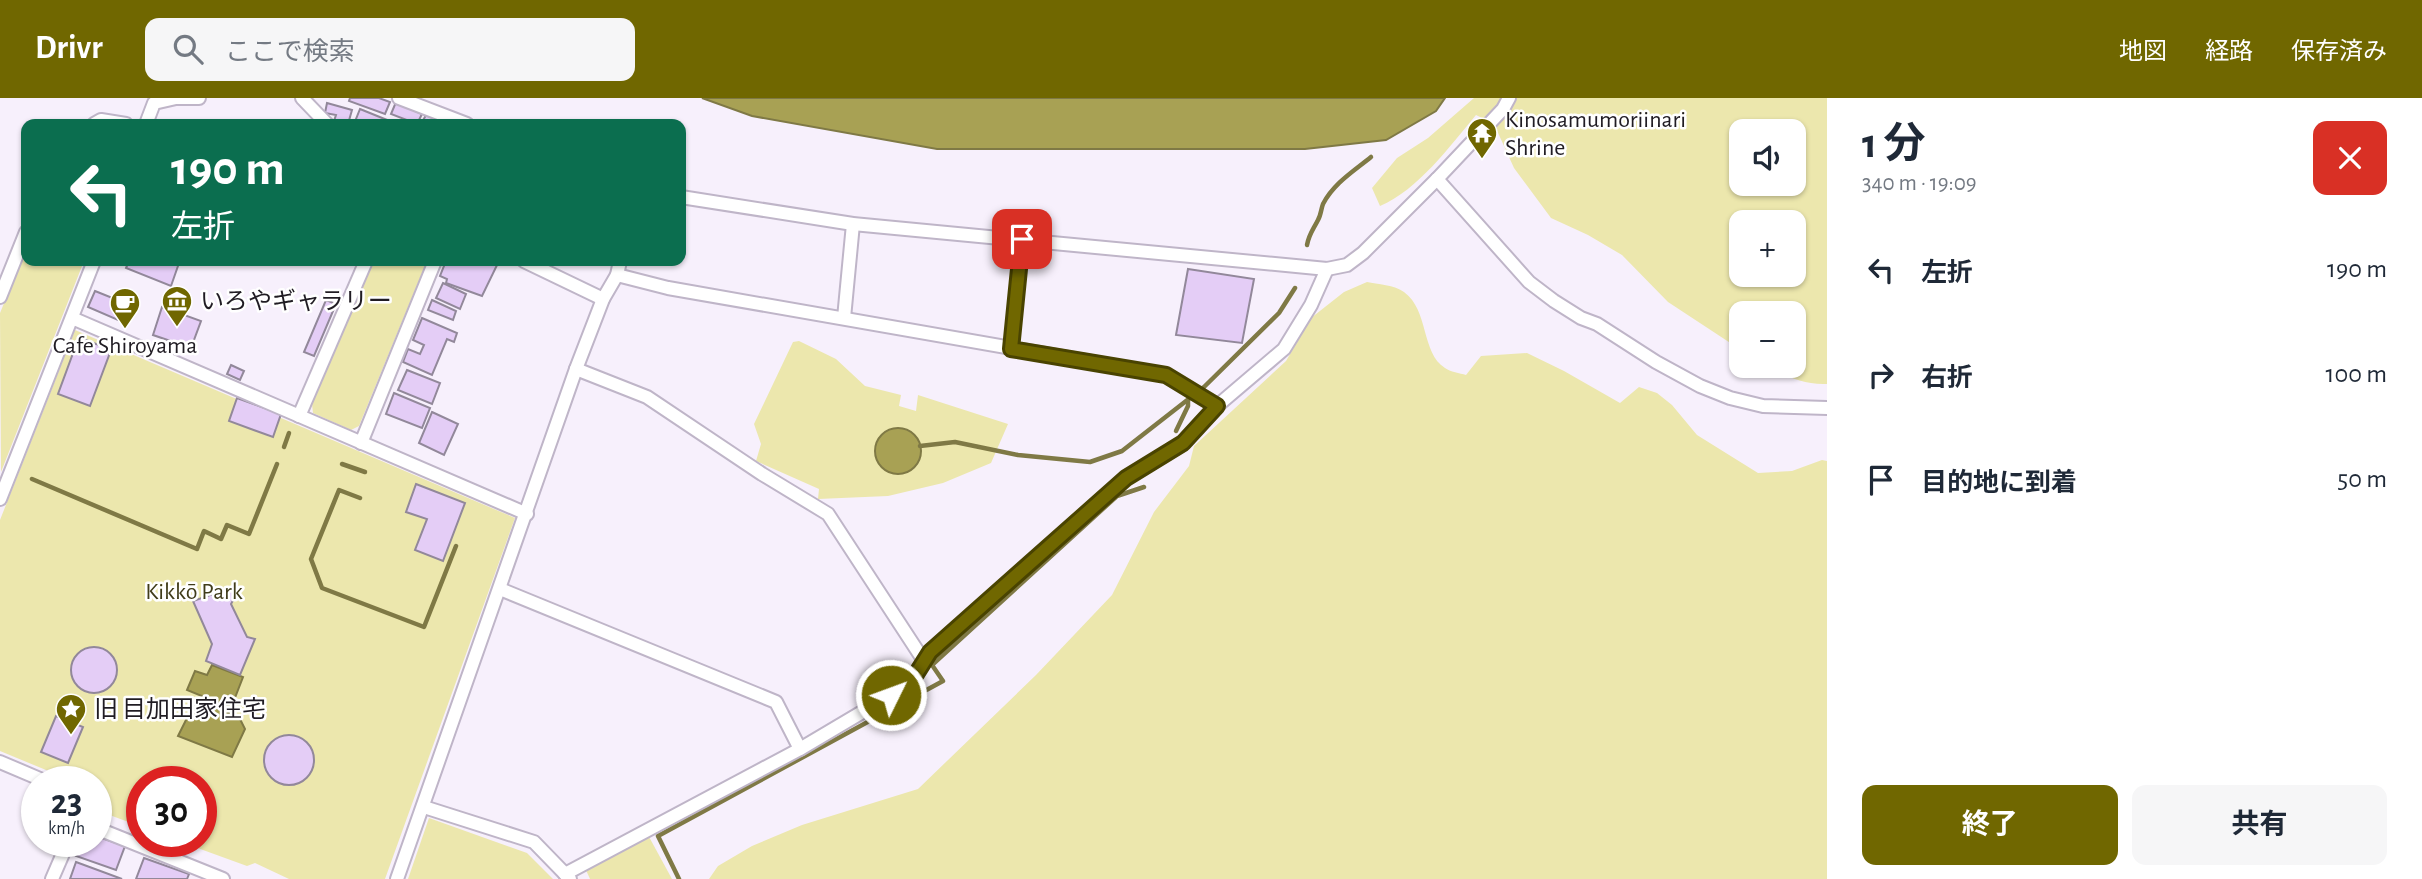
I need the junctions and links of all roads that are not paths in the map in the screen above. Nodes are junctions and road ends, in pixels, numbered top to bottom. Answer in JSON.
{"nodes":[{"id":1,"x":176,"y":98,"type":"edge"},
{"id":2,"x":200,"y":98,"type":"edge"},
{"id":3,"x":302,"y":98,"type":"edge"},
{"id":4,"x":399,"y":98,"type":"edge"},
{"id":5,"x":1509,"y":98,"type":"edge"},
{"id":6,"x":148,"y":119,"type":"edge"},
{"id":7,"x":322,"y":119,"type":"edge"},
{"id":8,"x":454,"y":119,"type":"edge"},
{"id":9,"x":1437,"y":179,"type":"junction"},
{"id":10,"x":686,"y":198,"type":"edge"},
{"id":11,"x":853,"y":224,"type":"junction"},
{"id":12,"x":1022,"y":239,"type":"junction"},
{"id":13,"x":21,"y":245,"type":"edge"},
{"id":14,"x":92,"y":266,"type":"edge"},
{"id":15,"x":364,"y":266,"type":"edge"},
{"id":16,"x":433,"y":266,"type":"edge"},
{"id":17,"x":534,"y":266,"type":"edge"},
{"id":18,"x":619,"y":266,"type":"edge"},
{"id":19,"x":1327,"y":269,"type":"junction"},
{"id":20,"x":617,"y":275,"type":"junction"},
{"id":21,"x":0,"y":298,"type":"edge"},
{"id":22,"x":603,"y":299,"type":"junction"},
{"id":23,"x":72,"y":318,"type":"junction"},
{"id":24,"x":844,"y":318,"type":"junction"},
{"id":25,"x":1011,"y":349,"type":"junction"},
{"id":26,"x":576,"y":369,"type":"junction"},
{"id":27,"x":1217,"y":406,"type":"junction"},
{"id":28,"x":1827,"y":408,"type":"edge"},
{"id":29,"x":299,"y":416,"type":"junction"},
{"id":30,"x":361,"y":443,"type":"junction"},
{"id":31,"x":4,"y":480,"type":"edge"},
{"id":32,"x":0,"y":499,"type":"edge"},
{"id":33,"x":527,"y":514,"type":"junction"},
{"id":34,"x":500,"y":589,"type":"junction"},
{"id":35,"x":924,"y":661,"type":"junction"},
{"id":36,"x":800,"y":749,"type":"junction"},
{"id":37,"x":0,"y":762,"type":"edge"},
{"id":38,"x":21,"y":771,"type":"edge"},
{"id":39,"x":424,"y":807,"type":"junction"},
{"id":40,"x":112,"y":834,"type":"edge"},
{"id":41,"x":62,"y":857,"type":"edge"},
{"id":42,"x":568,"y":877,"type":"edge"},
{"id":43,"x":52,"y":879,"type":"edge"},
{"id":44,"x":223,"y":879,"type":"edge"},
{"id":45,"x":397,"y":879,"type":"edge"}],
"edges":[{"from":1,"to":2,"type":"street"},
{"from":1,"to":6,"type":"street"},
{"from":3,"to":7,"type":"street"},
{"from":4,"to":8,"type":"street"},
{"from":5,"to":9,"type":"street"},
{"from":9,"to":19,"type":"street"},
{"from":9,"to":28,"type":"street"},
{"from":10,"to":11,"type":"street"},
{"from":11,"to":12,"type":"street"},
{"from":11,"to":24,"type":"street"},
{"from":12,"to":19,"type":"street"},
{"from":12,"to":25,"type":"street"},
{"from":13,"to":21,"type":"street"},
{"from":14,"to":23,"type":"street"},
{"from":15,"to":29,"type":"street"},
{"from":16,"to":30,"type":"street"},
{"from":17,"to":22,"type":"street"},
{"from":18,"to":20,"type":"street"},
{"from":19,"to":27,"type":"street"},
{"from":20,"to":22,"type":"street"},
{"from":20,"to":24,"type":"street"},
{"from":22,"to":26,"type":"street"},
{"from":23,"to":29,"type":"street"},
{"from":23,"to":31,"type":"street"},
{"from":24,"to":25,"type":"street"},
{"from":25,"to":27,"type":"street"},
{"from":26,"to":33,"type":"street"},
{"from":26,"to":35,"type":"street"},
{"from":27,"to":35,"type":"street"},
{"from":29,"to":30,"type":"street"},
{"from":30,"to":33,"type":"street"},
{"from":31,"to":32,"type":"street"},
{"from":33,"to":34,"type":"street"},
{"from":34,"to":36,"type":"street"},
{"from":34,"to":39,"type":"street"},
{"from":35,"to":36,"type":"street"},
{"from":36,"to":42,"type":"street"},
{"from":37,"to":38,"type":"street"},
{"from":39,"to":42,"type":"street"},
{"from":39,"to":45,"type":"street"},
{"from":40,"to":44,"type":"street"},
{"from":41,"to":43,"type":"street"}]}
